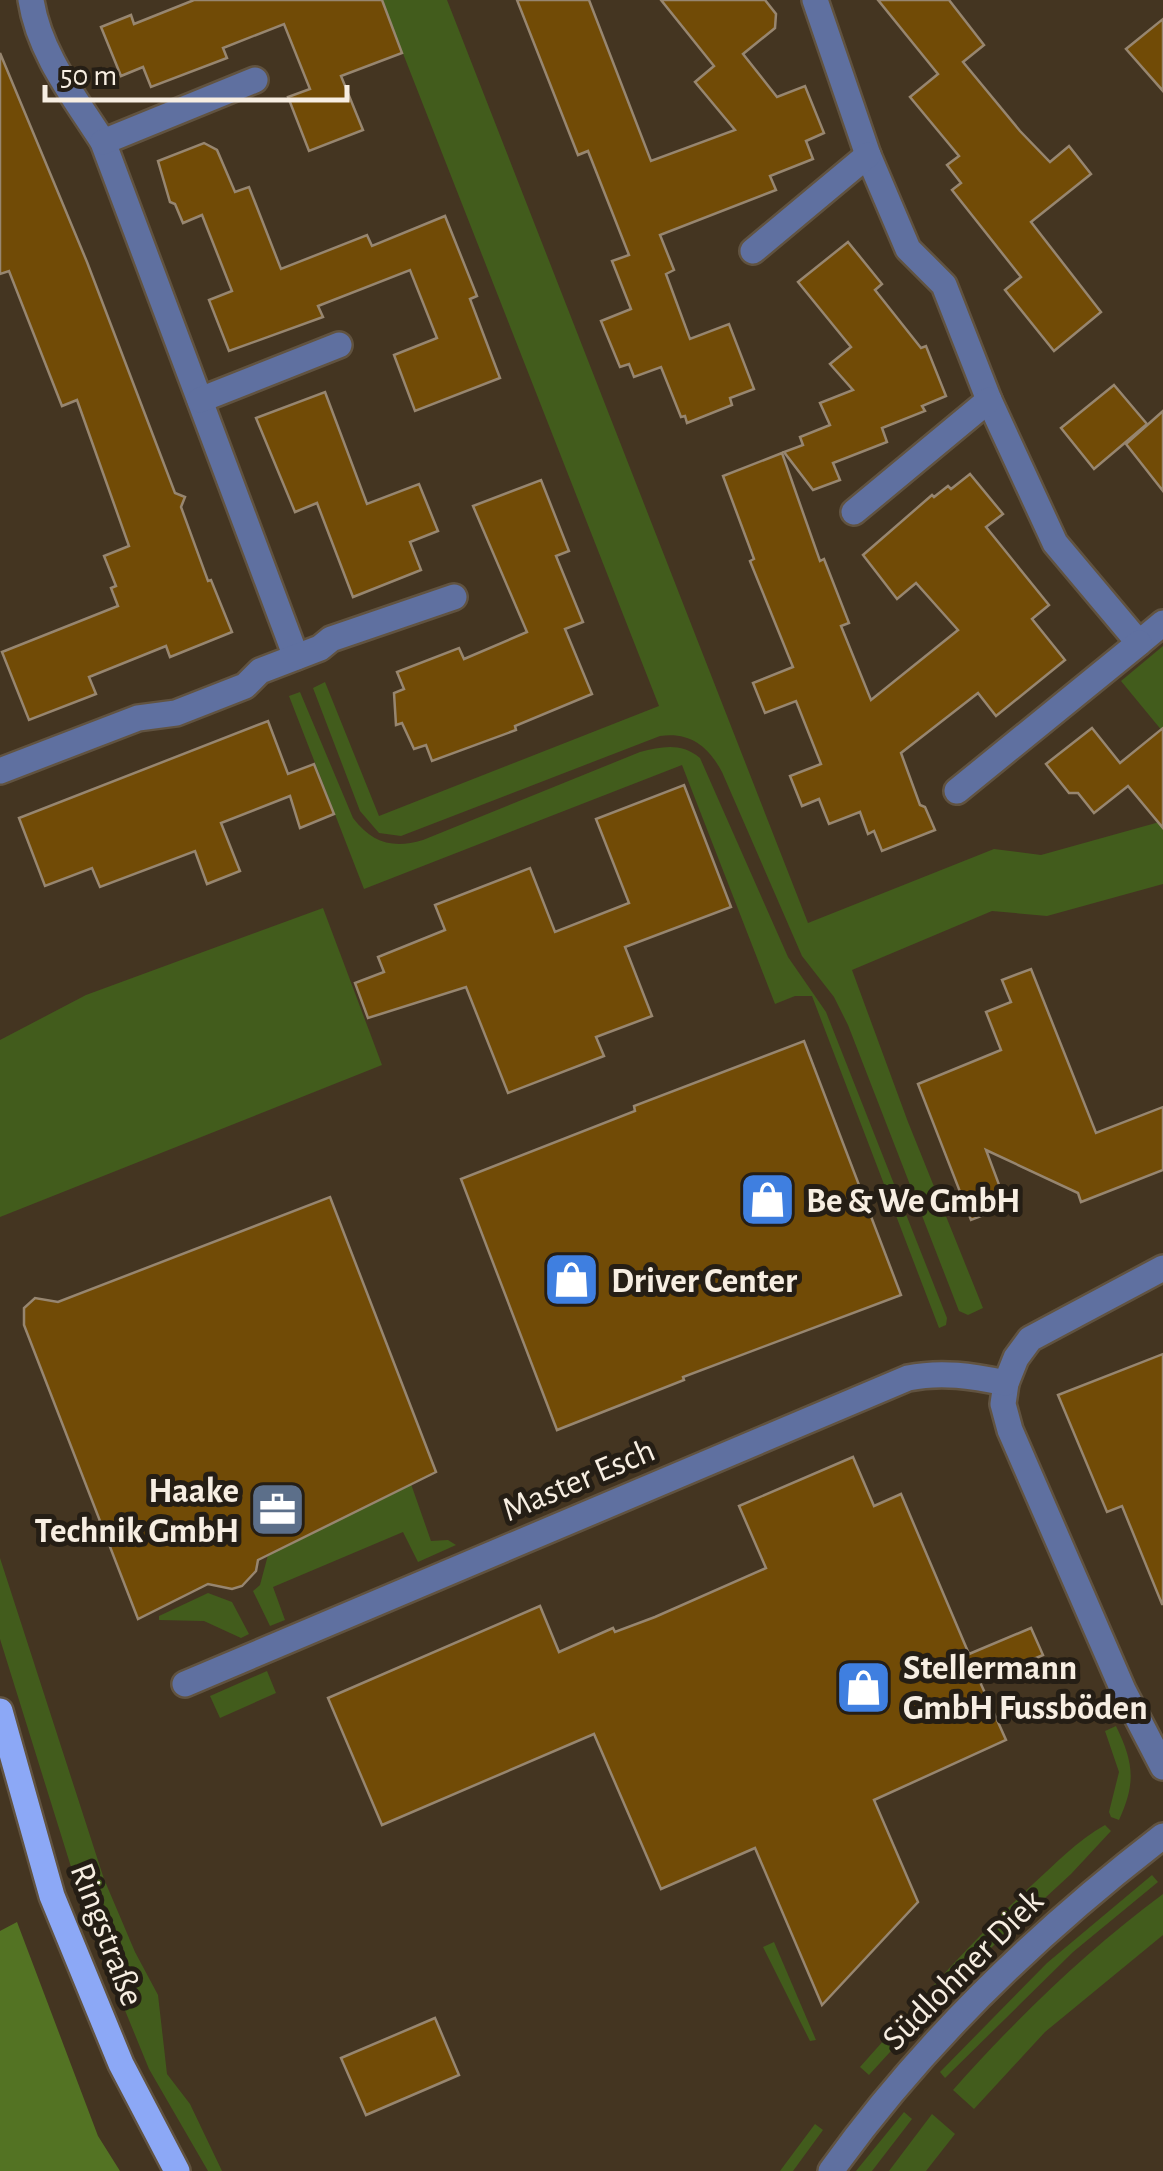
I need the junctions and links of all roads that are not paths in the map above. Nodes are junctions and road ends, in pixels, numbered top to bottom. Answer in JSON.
{"nodes":[{"id":1,"x":31,"y":0,"type":"edge"},
{"id":2,"x":815,"y":0,"type":"edge"},
{"id":3,"x":255,"y":80,"type":"dead end"},
{"id":4,"x":104,"y":142,"type":"junction"},
{"id":5,"x":868,"y":155,"type":"junction"},
{"id":6,"x":753,"y":252,"type":"dead end"},
{"id":7,"x":339,"y":345,"type":"dead end"},
{"id":8,"x":200,"y":400,"type":"junction"},
{"id":9,"x":989,"y":400,"type":"junction"},
{"id":10,"x":854,"y":512,"type":"dead end"},
{"id":11,"x":454,"y":597,"type":"dead end"},
{"id":12,"x":1163,"y":624,"type":"edge"},
{"id":13,"x":1140,"y":643,"type":"junction"},
{"id":14,"x":296,"y":657,"type":"junction"},
{"id":15,"x":0,"y":771,"type":"edge"},
{"id":16,"x":957,"y":791,"type":"dead end"},
{"id":17,"x":1163,"y":1268,"type":"edge"},
{"id":18,"x":1006,"y":1384,"type":"junction"},
{"id":19,"x":184,"y":1684,"type":"dead end"},
{"id":20,"x":0,"y":1711,"type":"edge"},
{"id":21,"x":1163,"y":1767,"type":"edge"},
{"id":22,"x":1163,"y":1836,"type":"edge"},
{"id":23,"x":177,"y":2171,"type":"edge"},
{"id":24,"x":831,"y":2171,"type":"edge"}],
"edges":[{"from":1,"to":4,"type":"street"},
{"from":2,"to":5,"type":"street"},
{"from":3,"to":4,"type":"street"},
{"from":4,"to":8,"type":"street"},
{"from":5,"to":6,"type":"street"},
{"from":5,"to":9,"type":"street"},
{"from":7,"to":8,"type":"street"},
{"from":8,"to":14,"type":"street"},
{"from":9,"to":10,"type":"street"},
{"from":9,"to":13,"type":"street"},
{"from":11,"to":14,"type":"street"},
{"from":12,"to":13,"type":"street"},
{"from":13,"to":16,"type":"street"},
{"from":14,"to":15,"type":"street"},
{"from":17,"to":18,"type":"street"},
{"from":18,"to":19,"type":"street","name":"Master Esch"},
{"from":18,"to":21,"type":"street"},
{"from":20,"to":23,"type":"main road","name":"Ringstraße"},
{"from":22,"to":24,"type":"street","name":"Südlohner Diek"}]}
